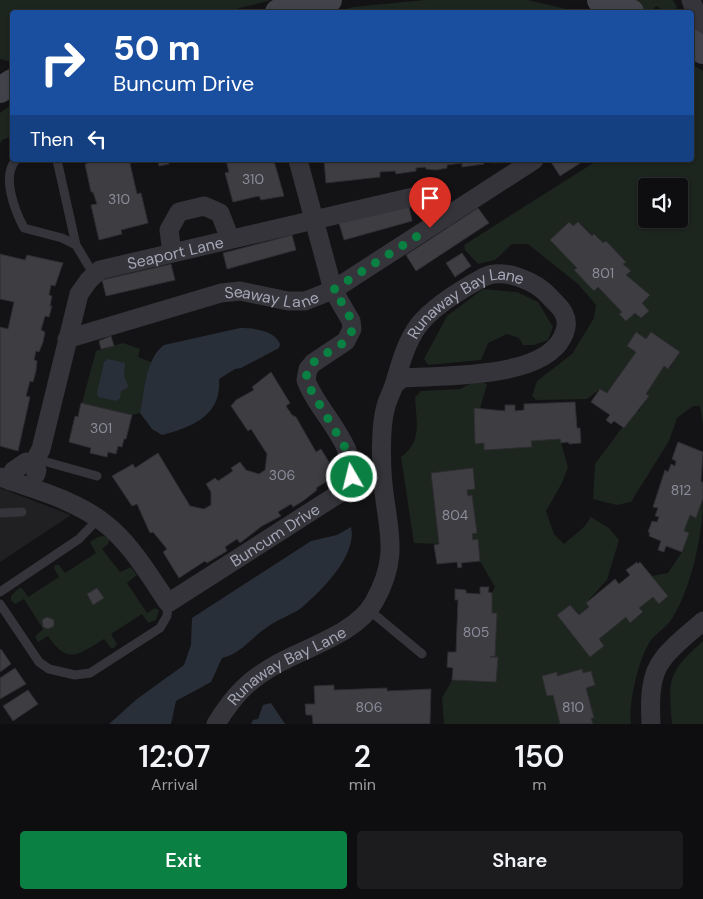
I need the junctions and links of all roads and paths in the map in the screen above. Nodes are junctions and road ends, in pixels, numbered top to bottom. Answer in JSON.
{"nodes":[{"id":1,"x":600,"y":0,"type":"edge"},
{"id":2,"x":691,"y":0,"type":"edge"},
{"id":3,"x":325,"y":1,"type":"edge"},
{"id":4,"x":287,"y":10,"type":"edge"},
{"id":5,"x":626,"y":10,"type":"edge"},
{"id":6,"x":697,"y":46,"type":"edge"},
{"id":7,"x":14,"y":162,"type":"edge"},
{"id":8,"x":57,"y":162,"type":"edge"},
{"id":9,"x":299,"y":162,"type":"edge"},
{"id":10,"x":531,"y":162,"type":"edge"},
{"id":11,"x":445,"y":218,"type":"junction"},
{"id":12,"x":314,"y":219,"type":"junction"},
{"id":13,"x":230,"y":239,"type":"junction"},
{"id":14,"x":76,"y":245,"type":"junction"},
{"id":15,"x":172,"y":253,"type":"junction"},
{"id":16,"x":94,"y":275,"type":"junction"},
{"id":17,"x":333,"y":290,"type":"junction"},
{"id":18,"x":68,"y":340,"type":"junction"},
{"id":19,"x":395,"y":384,"type":"junction"},
{"id":20,"x":35,"y":461,"type":"junction"},
{"id":21,"x":97,"y":476,"type":"dead end"},
{"id":22,"x":5,"y":479,"type":"edge"},
{"id":23,"x":27,"y":487,"type":"junction"},
{"id":24,"x":22,"y":512,"type":"dead end"},
{"id":25,"x":0,"y":513,"type":"edge"},
{"id":26,"x":98,"y":519,"type":"junction"},
{"id":27,"x":0,"y":592,"type":"edge"},
{"id":28,"x":168,"y":603,"type":"junction"},
{"id":29,"x":0,"y":604,"type":"edge"},
{"id":30,"x":369,"y":610,"type":"junction"},
{"id":31,"x":703,"y":620,"type":"edge"},
{"id":32,"x":422,"y":654,"type":"dead end"},
{"id":33,"x":216,"y":724,"type":"edge"},
{"id":34,"x":651,"y":724,"type":"edge"}],
"edges":[{"from":1,"to":5,"type":"main road"},
{"from":2,"to":6,"type":"street"},
{"from":3,"to":4,"type":"main road"},
{"from":7,"to":14,"type":"lane"},
{"from":8,"to":14,"type":"lane"},
{"from":9,"to":12,"type":"street","name":"Buncum Drive"},
{"from":10,"to":11,"type":"street","name":"Seaway Lane"},
{"from":11,"to":12,"type":"street","name":"Seaport Lane"},
{"from":11,"to":17,"type":"street","name":"Seaway Lane"},
{"from":12,"to":13,"type":"street","name":"Seaport Lane"},
{"from":12,"to":17,"type":"street","name":"Buncum Drive"},
{"from":13,"to":15,"type":"street","name":"Seaport Lane"},
{"from":13,"to":15,"type":"street"},
{"from":14,"to":16,"type":"lane"},
{"from":15,"to":16,"type":"street","name":"Seaport Lane"},
{"from":16,"to":18,"type":"street"},
{"from":17,"to":18,"type":"street","name":"Seaway Lane"},
{"from":17,"to":28,"type":"street","name":"Buncum Drive"},
{"from":18,"to":20,"type":"street"},
{"from":19,"to":19,"type":"street","name":"Runaway Bay Lane"},
{"from":19,"to":30,"type":"street","name":"Runaway Bay Lane"},
{"from":20,"to":21,"type":"lane"},
{"from":20,"to":22,"type":"street"},
{"from":20,"to":23,"type":"street"},
{"from":22,"to":23,"type":"street"},
{"from":23,"to":26,"type":"street"},
{"from":24,"to":25,"type":"lane"},
{"from":26,"to":27,"type":"lane"},
{"from":26,"to":28,"type":"street"},
{"from":28,"to":29,"type":"lane"},
{"from":30,"to":32,"type":"lane"},
{"from":30,"to":33,"type":"street","name":"Runaway Bay Lane"},
{"from":31,"to":34,"type":"street"}]}
